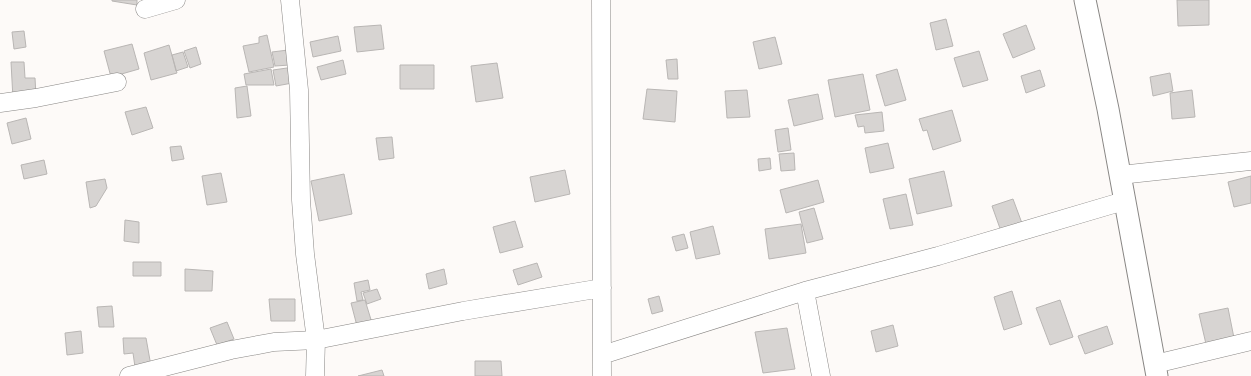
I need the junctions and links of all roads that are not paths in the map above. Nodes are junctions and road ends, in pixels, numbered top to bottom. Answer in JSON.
{"nodes":[{"id":1,"x":176,"y":0,"type":"edge"},
{"id":2,"x":290,"y":0,"type":"edge"},
{"id":3,"x":601,"y":0,"type":"edge"},
{"id":4,"x":1085,"y":0,"type":"edge"},
{"id":5,"x":145,"y":9,"type":"dead end"},
{"id":6,"x":117,"y":82,"type":"dead end"},
{"id":7,"x":0,"y":103,"type":"edge"},
{"id":8,"x":1251,"y":161,"type":"edge"},
{"id":9,"x":1120,"y":175,"type":"junction"},
{"id":10,"x":1124,"y":201,"type":"junction"},
{"id":11,"x":602,"y":288,"type":"junction"},
{"id":12,"x":805,"y":291,"type":"junction"},
{"id":13,"x":316,"y":340,"type":"junction"},
{"id":14,"x":1251,"y":341,"type":"edge"},
{"id":15,"x":602,"y":355,"type":"junction"},
{"id":16,"x":1156,"y":370,"type":"edge"},
{"id":17,"x":128,"y":376,"type":"edge"},
{"id":18,"x":315,"y":376,"type":"edge"},
{"id":19,"x":602,"y":376,"type":"edge"},
{"id":20,"x":821,"y":376,"type":"edge"}],
"edges":[{"from":1,"to":5,"type":"street"},
{"from":2,"to":13,"type":"street"},
{"from":3,"to":11,"type":"street"},
{"from":4,"to":9,"type":"street"},
{"from":6,"to":7,"type":"street"},
{"from":8,"to":9,"type":"street"},
{"from":9,"to":10,"type":"street"},
{"from":10,"to":12,"type":"street"},
{"from":10,"to":16,"type":"street"},
{"from":11,"to":13,"type":"street"},
{"from":11,"to":15,"type":"street"},
{"from":12,"to":15,"type":"street"},
{"from":12,"to":20,"type":"street"},
{"from":13,"to":17,"type":"street"},
{"from":13,"to":18,"type":"street"},
{"from":14,"to":16,"type":"street"},
{"from":15,"to":19,"type":"street"}]}
